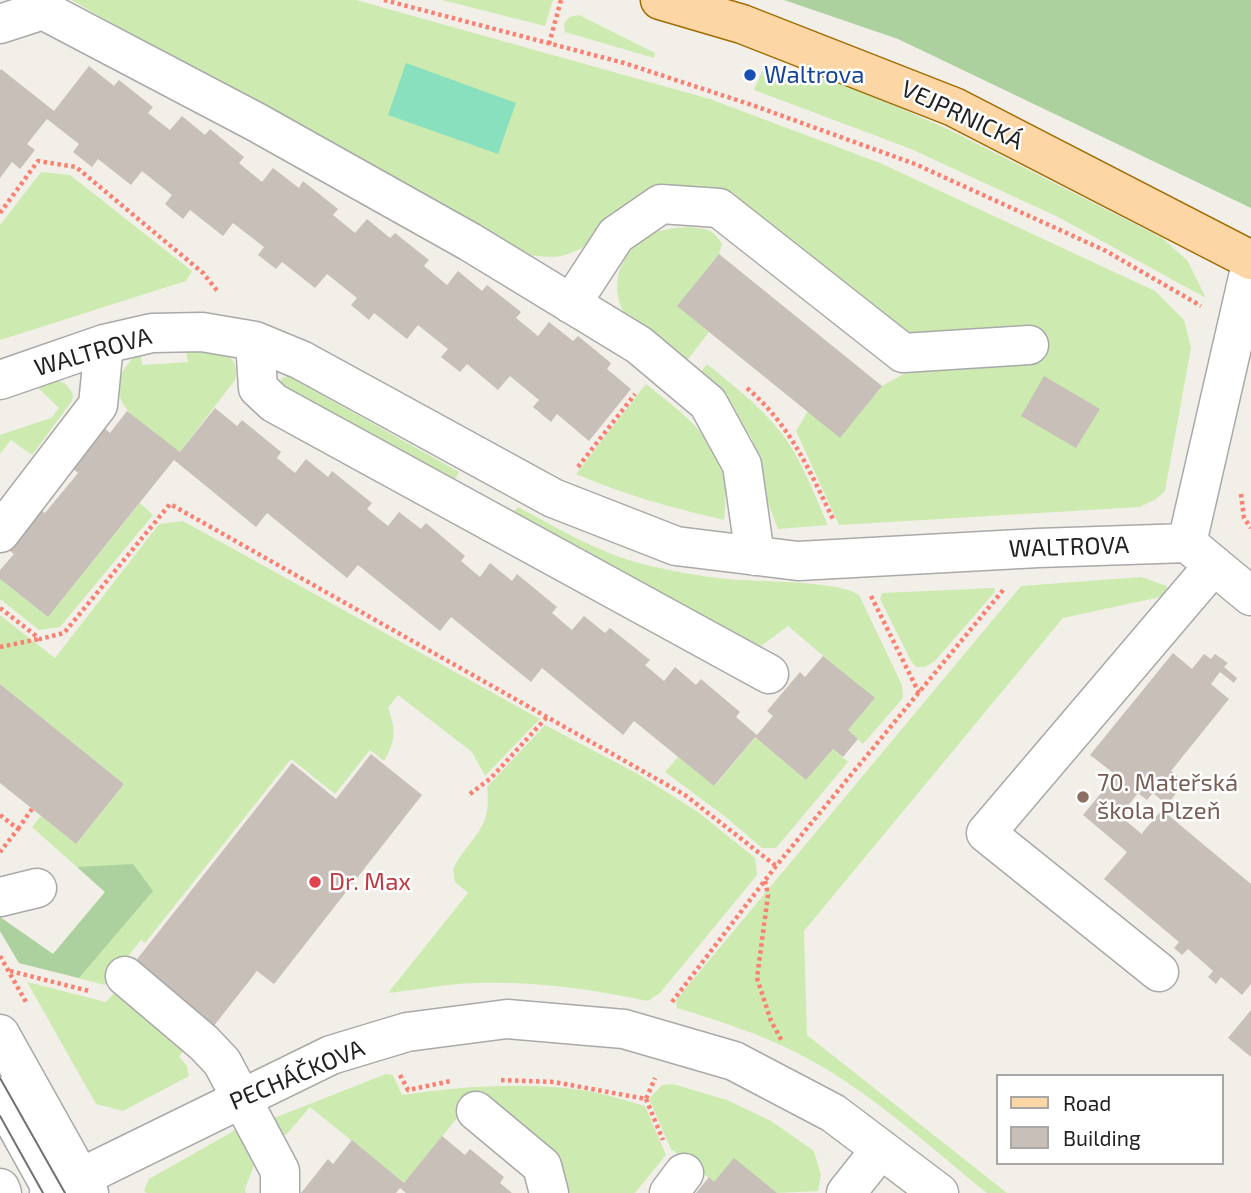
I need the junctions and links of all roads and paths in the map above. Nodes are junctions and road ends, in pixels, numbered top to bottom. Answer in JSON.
{"nodes":[{"id":1,"x":383,"y":0,"type":"edge"},
{"id":2,"x":561,"y":0,"type":"edge"},
{"id":3,"x":660,"y":0,"type":"edge"},
{"id":4,"x":0,"y":24,"type":"edge"},
{"id":5,"x":549,"y":44,"type":"junction"},
{"id":6,"x":0,"y":213,"type":"edge"},
{"id":7,"x":1251,"y":262,"type":"edge"},
{"id":8,"x":571,"y":304,"type":"junction"},
{"id":9,"x":1236,"y":326,"type":"junction"},
{"id":10,"x":255,"y":341,"type":"junction"},
{"id":11,"x":104,"y":344,"type":"junction"},
{"id":12,"x":1029,"y":345,"type":"dead end"},
{"id":13,"x":660,"y":363,"type":"junction"},
{"id":14,"x":0,"y":380,"type":"edge"},
{"id":15,"x":737,"y":380,"type":"dead end"},
{"id":16,"x":500,"y":469,"type":"junction"},
{"id":17,"x":553,"y":498,"type":"junction"},
{"id":18,"x":475,"y":513,"type":"junction"},
{"id":19,"x":0,"y":533,"type":"edge"},
{"id":20,"x":1200,"y":554,"type":"junction"},
{"id":21,"x":755,"y":556,"type":"junction"},
{"id":22,"x":852,"y":558,"type":"junction"},
{"id":23,"x":1251,"y":596,"type":"edge"},
{"id":24,"x":993,"y":602,"type":"dead end"},
{"id":25,"x":0,"y":608,"type":"edge"},
{"id":26,"x":40,"y":639,"type":"junction"},
{"id":27,"x":0,"y":647,"type":"edge"},
{"id":28,"x":769,"y":674,"type":"dead end"},
{"id":29,"x":919,"y":693,"type":"junction"},
{"id":30,"x":547,"y":717,"type":"junction"},
{"id":31,"x":470,"y":794,"type":"dead end"},
{"id":32,"x":32,"y":809,"type":"dead end"},
{"id":33,"x":0,"y":815,"type":"edge"},
{"id":34,"x":18,"y":829,"type":"junction"},
{"id":35,"x":0,"y":852,"type":"edge"},
{"id":36,"x":776,"y":866,"type":"junction"},
{"id":37,"x":765,"y":880,"type":"junction"},
{"id":38,"x":37,"y":888,"type":"dead end"},
{"id":39,"x":0,"y":897,"type":"edge"},
{"id":40,"x":8,"y":971,"type":"dead end"},
{"id":41,"x":1159,"y":972,"type":"dead end"},
{"id":42,"x":125,"y":976,"type":"joint"},
{"id":43,"x":0,"y":1034,"type":"edge"},
{"id":44,"x":646,"y":1035,"type":"junction"},
{"id":45,"x":783,"y":1044,"type":"dead end"},
{"id":46,"x":0,"y":1096,"type":"edge"},
{"id":47,"x":242,"y":1098,"type":"junction"},
{"id":48,"x":476,"y":1111,"type":"dead end"},
{"id":49,"x":881,"y":1149,"type":"junction"},
{"id":50,"x":0,"y":1188,"type":"edge"},
{"id":51,"x":65,"y":1189,"type":"edge"},
{"id":52,"x":2,"y":1193,"type":"edge"},
{"id":53,"x":280,"y":1193,"type":"edge"},
{"id":54,"x":549,"y":1193,"type":"edge"},
{"id":55,"x":846,"y":1193,"type":"edge"},
{"id":56,"x":939,"y":1193,"type":"edge"}],
"edges":[{"from":1,"to":5,"type":"path"},
{"from":2,"to":5,"type":"path"},
{"from":3,"to":7,"type":"main road","name":"VEJPRNICKÁ"},
{"from":4,"to":8,"type":"street"},
{"from":5,"to":9,"type":"path"},
{"from":6,"to":10,"type":"path"},
{"from":7,"to":9,"type":"street"},
{"from":8,"to":12,"type":"street"},
{"from":8,"to":13,"type":"street"},
{"from":9,"to":20,"type":"street"},
{"from":10,"to":11,"type":"street","name":"WALTROVA"},
{"from":10,"to":16,"type":"street","name":"WALTROVA"},
{"from":10,"to":18,"type":"street"},
{"from":11,"to":14,"type":"street","name":"WALTROVA"},
{"from":11,"to":19,"type":"street"},
{"from":13,"to":17,"type":"path"},
{"from":13,"to":21,"type":"street"},
{"from":15,"to":22,"type":"path"},
{"from":16,"to":17,"type":"street","name":"WALTROVA"},
{"from":16,"to":18,"type":"street"},
{"from":17,"to":21,"type":"street","name":"WALTROVA"},
{"from":18,"to":28,"type":"street"},
{"from":20,"to":22,"type":"street","name":"WALTROVA"},
{"from":20,"to":23,"type":"street"},
{"from":20,"to":41,"type":"street"},
{"from":21,"to":22,"type":"street","name":"WALTROVA"},
{"from":22,"to":29,"type":"path"},
{"from":24,"to":29,"type":"path"},
{"from":25,"to":26,"type":"path"},
{"from":26,"to":27,"type":"path"},
{"from":26,"to":30,"type":"path"},
{"from":29,"to":36,"type":"path"},
{"from":30,"to":31,"type":"path"},
{"from":30,"to":36,"type":"path"},
{"from":32,"to":34,"type":"path"},
{"from":33,"to":34,"type":"path"},
{"from":34,"to":35,"type":"path"},
{"from":36,"to":37,"type":"path"},
{"from":37,"to":44,"type":"path"},
{"from":37,"to":45,"type":"path"},
{"from":38,"to":39,"type":"street"},
{"from":40,"to":42,"type":"path"},
{"from":42,"to":47,"type":"street"},
{"from":43,"to":51,"type":"street"},
{"from":44,"to":47,"type":"street","name":"PECHÁČKOVA"},
{"from":44,"to":49,"type":"street","name":"PECHÁČKOVA"},
{"from":46,"to":51,"type":"street"},
{"from":47,"to":51,"type":"street","name":"PECHÁČKOVA"},
{"from":47,"to":53,"type":"street"},
{"from":48,"to":54,"type":"street"},
{"from":49,"to":55,"type":"street"},
{"from":49,"to":56,"type":"street","name":"PECHÁČKOVA"},
{"from":50,"to":52,"type":"street"}]}
